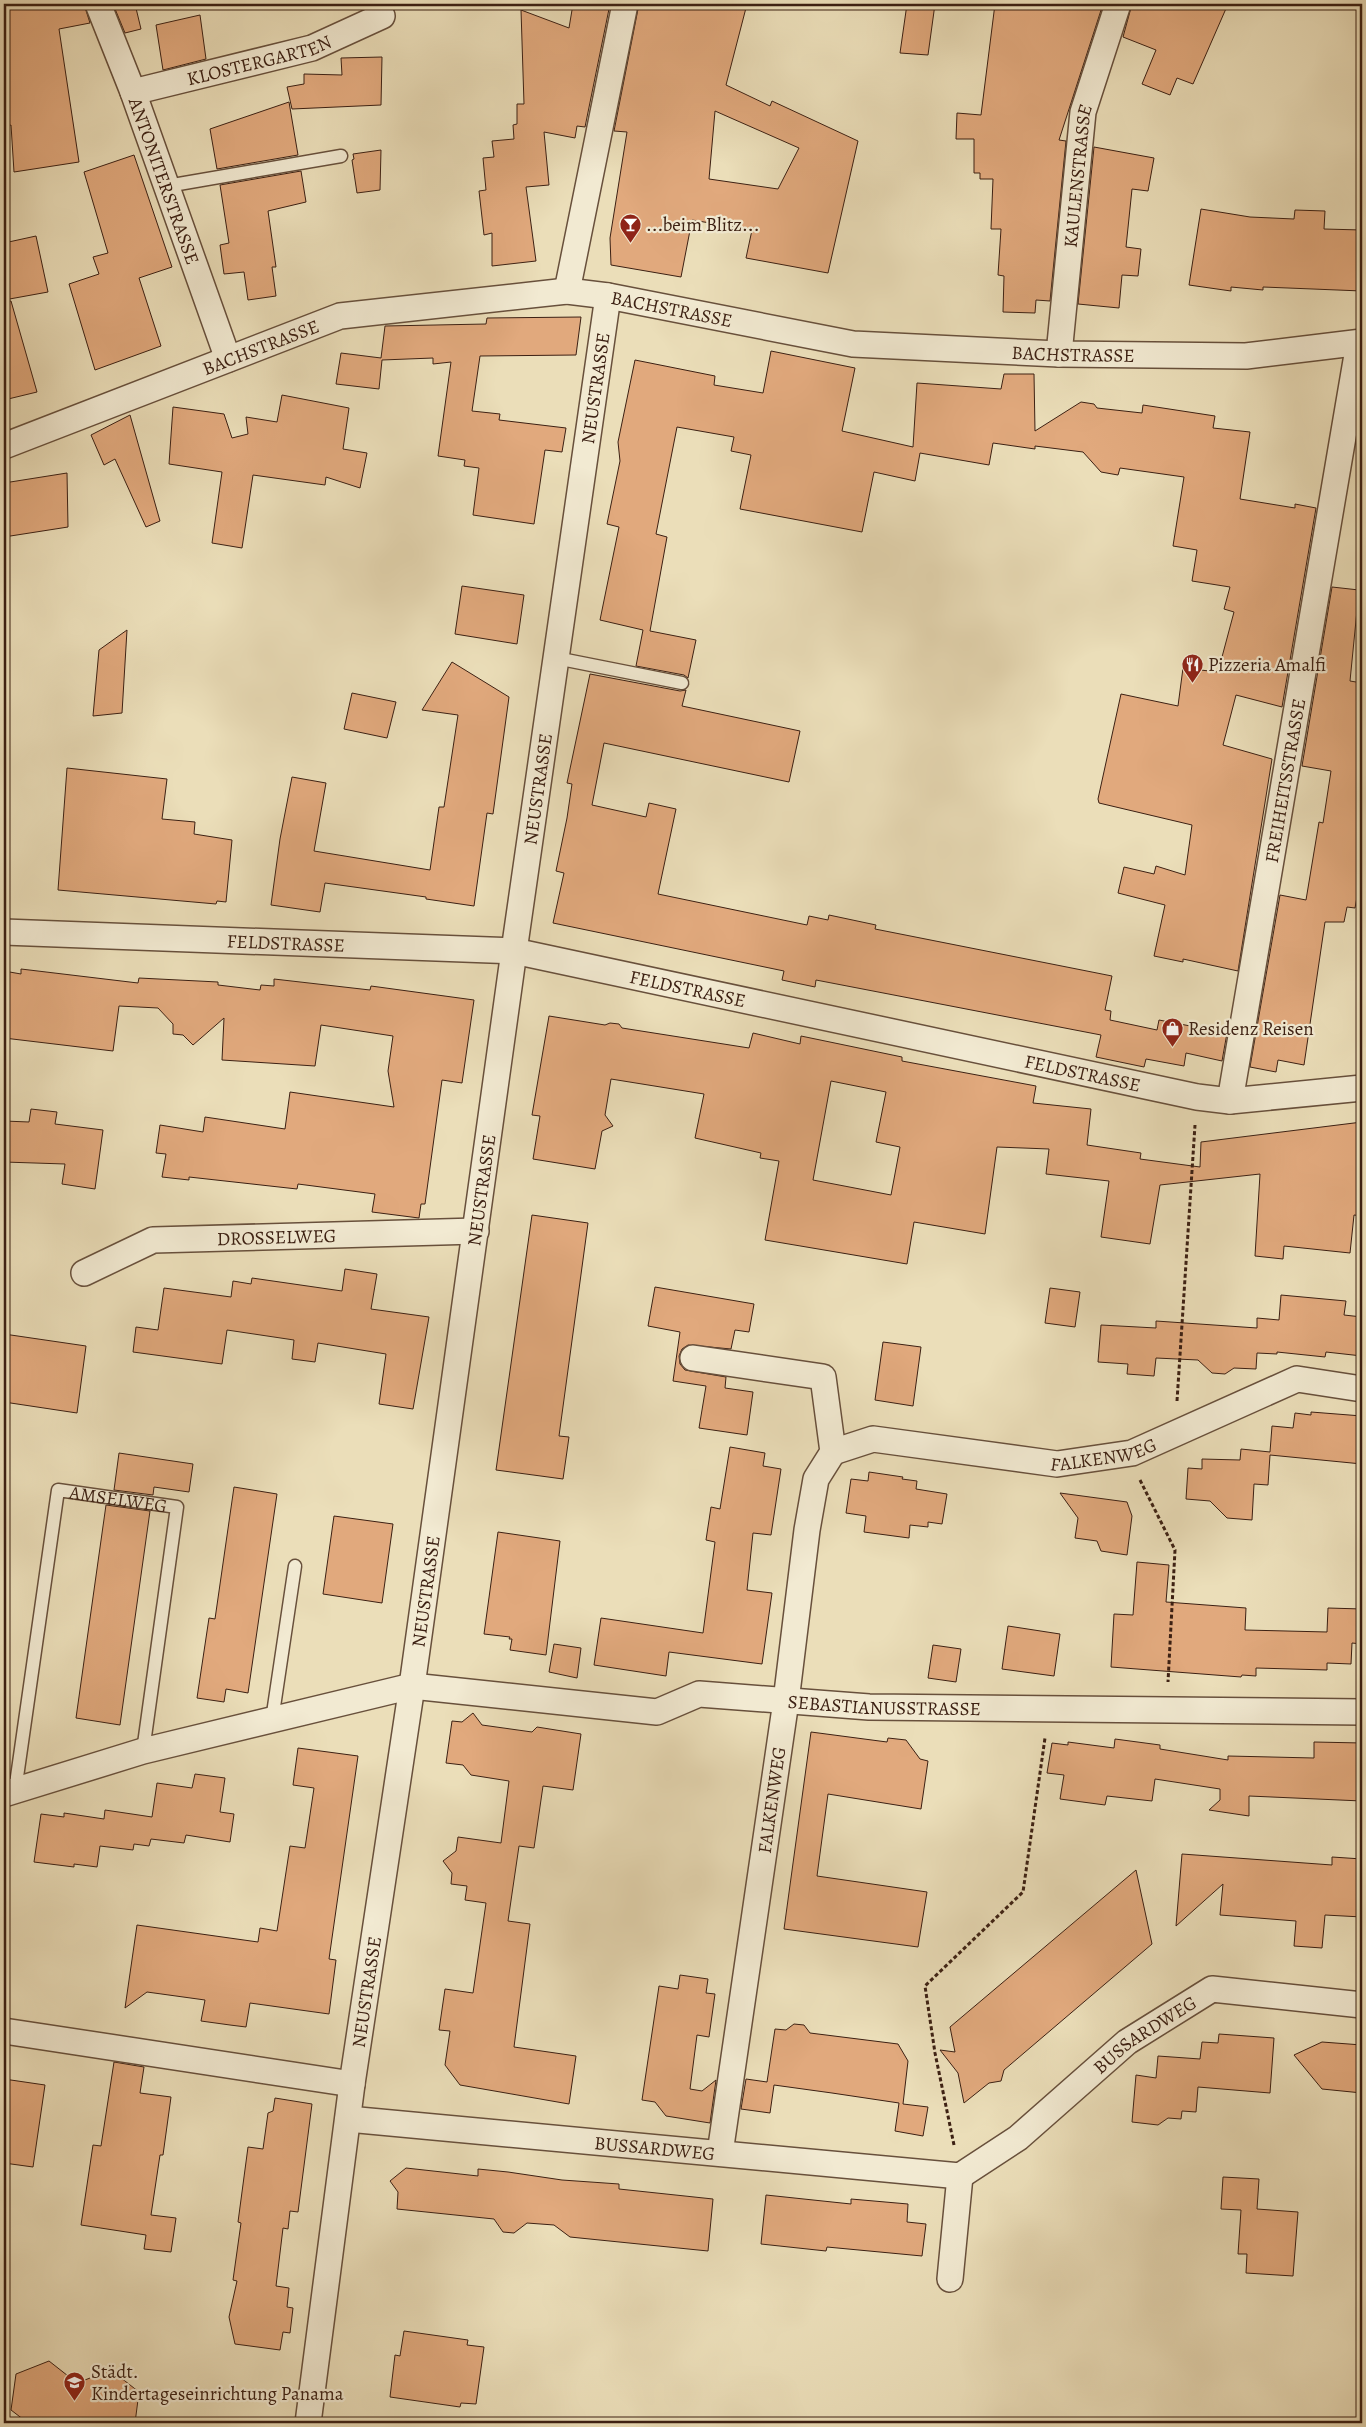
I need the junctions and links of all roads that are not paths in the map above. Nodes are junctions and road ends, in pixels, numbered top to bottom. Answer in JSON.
{"nodes":[{"id":1,"x":98,"y":4,"type":"edge"},
{"id":2,"x":624,"y":4,"type":"edge"},
{"id":3,"x":1118,"y":4,"type":"edge"},
{"id":4,"x":382,"y":16,"type":"dead end"},
{"id":5,"x":133,"y":92,"type":"junction"},
{"id":6,"x":341,"y":156,"type":"dead end"},
{"id":7,"x":166,"y":186,"type":"junction"},
{"id":8,"x":567,"y":291,"type":"junction"},
{"id":9,"x":608,"y":296,"type":"junction"},
{"id":10,"x":1361,"y":342,"type":"edge"},
{"id":11,"x":1059,"y":354,"type":"junction"},
{"id":12,"x":228,"y":359,"type":"junction"},
{"id":13,"x":4,"y":446,"type":"edge"},
{"id":14,"x":556,"y":658,"type":"junction"},
{"id":15,"x":682,"y":682,"type":"dead end"},
{"id":16,"x":4,"y":932,"type":"edge"},
{"id":17,"x":514,"y":951,"type":"junction"},
{"id":18,"x":1362,"y":1088,"type":"edge"},
{"id":19,"x":1230,"y":1101,"type":"junction"},
{"id":20,"x":476,"y":1231,"type":"junction"},
{"id":21,"x":84,"y":1273,"type":"dead end"},
{"id":22,"x":693,"y":1358,"type":"dead end"},
{"id":23,"x":1362,"y":1389,"type":"edge"},
{"id":24,"x":833,"y":1452,"type":"junction"},
{"id":25,"x":295,"y":1566,"type":"dead end"},
{"id":26,"x":412,"y":1686,"type":"junction"},
{"id":27,"x":786,"y":1701,"type":"junction"},
{"id":28,"x":1362,"y":1712,"type":"edge"},
{"id":29,"x":272,"y":1720,"type":"junction"},
{"id":30,"x":143,"y":1751,"type":"junction"},
{"id":31,"x":10,"y":1793,"type":"edge"},
{"id":32,"x":1362,"y":2006,"type":"edge"},
{"id":33,"x":4,"y":2031,"type":"edge"},
{"id":34,"x":352,"y":2084,"type":"junction"},
{"id":35,"x":348,"y":2119,"type":"junction"},
{"id":36,"x":720,"y":2153,"type":"junction"},
{"id":37,"x":960,"y":2176,"type":"junction"},
{"id":38,"x":950,"y":2279,"type":"dead end"},
{"id":39,"x":308,"y":2423,"type":"edge"}],
"edges":[{"from":1,"to":5,"type":"street","name":"ANTONITERSTRASSE"},
{"from":2,"to":8,"type":"street"},
{"from":3,"to":11,"type":"street","name":"KAULENSTRASSE"},
{"from":4,"to":5,"type":"street","name":"KLOSTERGARTEN"},
{"from":5,"to":7,"type":"street","name":"ANTONITERSTRASSE"},
{"from":6,"to":7,"type":"lane"},
{"from":7,"to":12,"type":"street","name":"ANTONITERSTRASSE"},
{"from":8,"to":9,"type":"street","name":"BACHSTRASSE"},
{"from":8,"to":12,"type":"street","name":"BACHSTRASSE"},
{"from":9,"to":11,"type":"street","name":"BACHSTRASSE"},
{"from":9,"to":14,"type":"street","name":"NEUSTRASSE"},
{"from":10,"to":11,"type":"street","name":"BACHSTRASSE"},
{"from":10,"to":19,"type":"street","name":"FREIHEITSSTRASSE"},
{"from":12,"to":13,"type":"street","name":"BACHSTRASSE"},
{"from":14,"to":15,"type":"lane"},
{"from":14,"to":17,"type":"street","name":"NEUSTRASSE"},
{"from":16,"to":17,"type":"street","name":"FELDSTRASSE"},
{"from":17,"to":19,"type":"street","name":"FELDSTRASSE"},
{"from":17,"to":20,"type":"street","name":"NEUSTRASSE"},
{"from":18,"to":19,"type":"street","name":"FELDSTRASSE"},
{"from":20,"to":21,"type":"street","name":"DROSSELWEG"},
{"from":20,"to":26,"type":"street","name":"NEUSTRASSE"},
{"from":22,"to":24,"type":"street"},
{"from":23,"to":24,"type":"street","name":"FALKENWEG"},
{"from":24,"to":27,"type":"street","name":"FALKENWEG"},
{"from":25,"to":29,"type":"lane"},
{"from":26,"to":27,"type":"street","name":"SEBASTIANUSSTRASSE"},
{"from":26,"to":29,"type":"street","name":"AMSELWEG"},
{"from":26,"to":34,"type":"street","name":"NEUSTRASSE"},
{"from":27,"to":28,"type":"street","name":"SEBASTIANUSSTRASSE"},
{"from":27,"to":36,"type":"street","name":"FALKENWEG"},
{"from":29,"to":30,"type":"street","name":"AMSELWEG"},
{"from":30,"to":31,"type":"street","name":"AMSELWEG"},
{"from":30,"to":31,"type":"lane","name":"AMSELWEG"},
{"from":32,"to":37,"type":"street","name":"BUSSARDWEG"},
{"from":33,"to":34,"type":"street"},
{"from":34,"to":35,"type":"street","name":"NEUSTRASSE"},
{"from":35,"to":36,"type":"street","name":"BUSSARDWEG"},
{"from":35,"to":39,"type":"street","name":"NEUSTRASSE"},
{"from":36,"to":37,"type":"street","name":"BUSSARDWEG"},
{"from":37,"to":38,"type":"street"}]}
